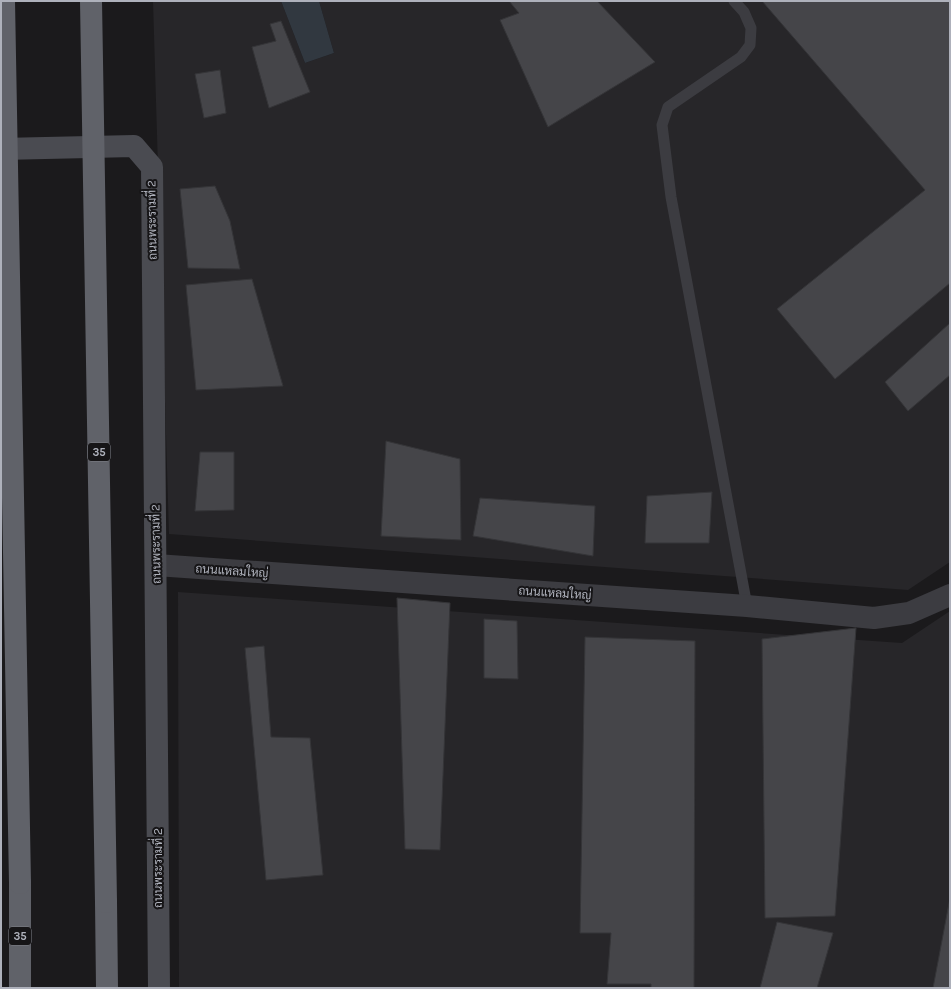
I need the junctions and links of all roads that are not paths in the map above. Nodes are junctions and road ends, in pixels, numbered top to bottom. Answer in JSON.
{"nodes":[{"id":1,"x":4,"y":1,"type":"edge"},
{"id":2,"x":91,"y":1,"type":"edge"},
{"id":3,"x":734,"y":1,"type":"edge"},
{"id":4,"x":1,"y":149,"type":"edge"},
{"id":5,"x":156,"y":566,"type":"junction"},
{"id":6,"x":950,"y":595,"type":"edge"},
{"id":7,"x":747,"y":606,"type":"junction"},
{"id":8,"x":20,"y":988,"type":"edge"},
{"id":9,"x":107,"y":988,"type":"edge"},
{"id":10,"x":159,"y":988,"type":"edge"}],
"edges":[{"from":1,"to":8,"type":"highway","number":"35","bridge":true},
{"from":2,"to":9,"type":"highway","number":"35","bridge":true},
{"from":3,"to":7,"type":"lane"},
{"from":4,"to":5,"type":"main road","name":"ถนนพระรามที่ 2"},
{"from":5,"to":7,"type":"street","name":"ถนนแหลมใหญ่"},
{"from":5,"to":10,"type":"main road","name":"ถนนพระรามที่ 2"},
{"from":6,"to":7,"type":"street","name":"ถนนแหลมใหญ่"}]}
